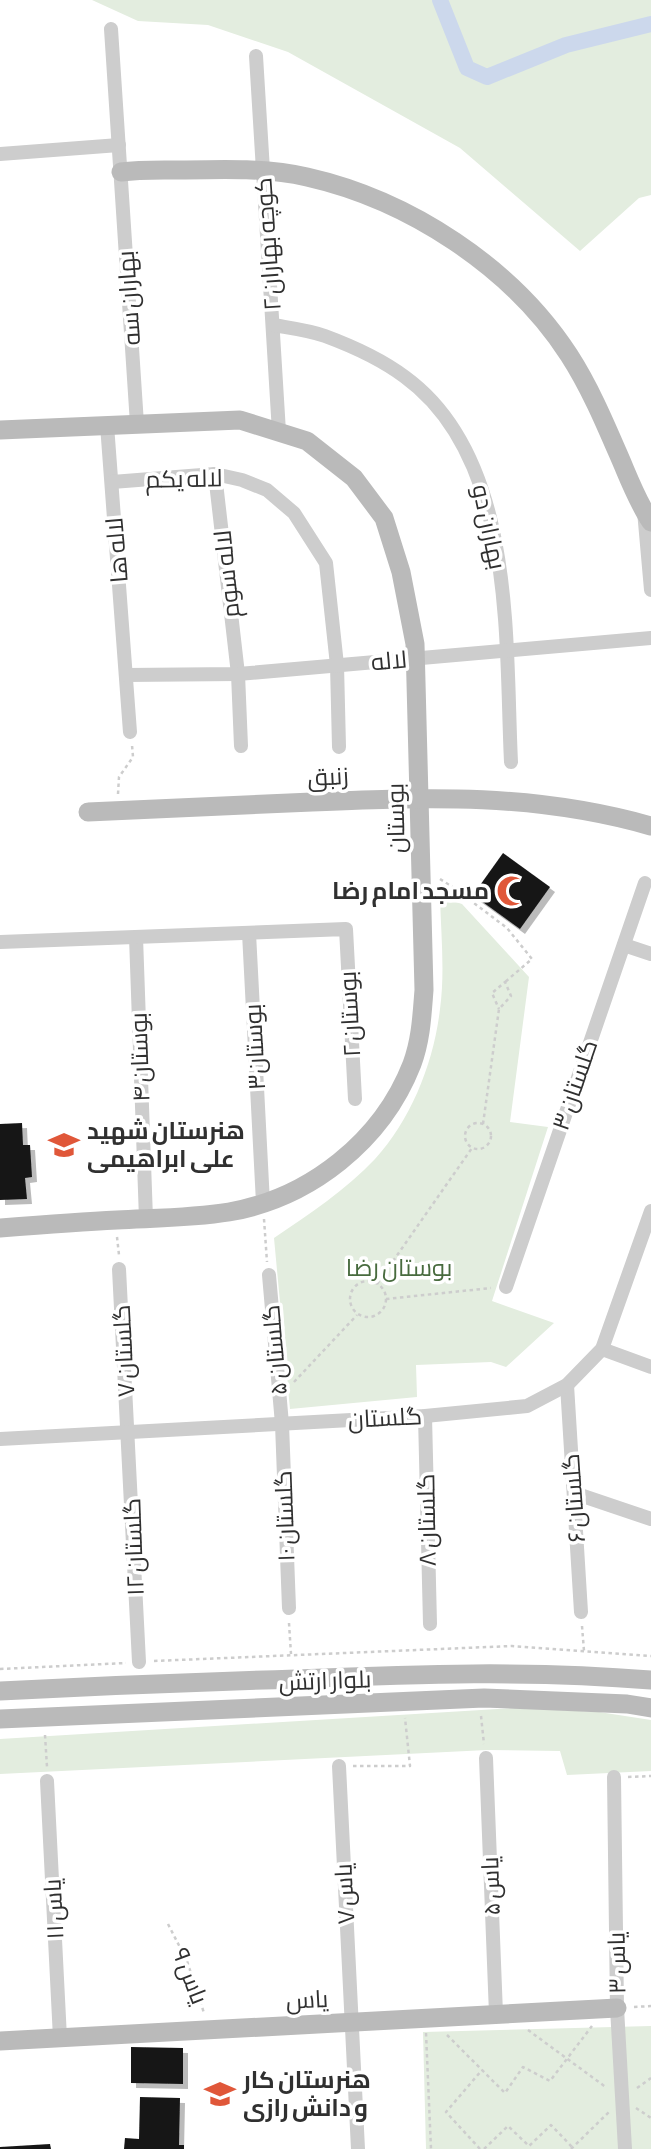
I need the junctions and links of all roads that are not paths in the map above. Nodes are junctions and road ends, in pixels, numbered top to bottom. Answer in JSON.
{"nodes":[{"id":1,"x":111,"y":29,"type":"dead end"},
{"id":2,"x":256,"y":56,"type":"dead end"},
{"id":3,"x":119,"y":145,"type":"junction"},
{"id":4,"x":0,"y":154,"type":"edge"},
{"id":5,"x":263,"y":170,"type":"junction"},
{"id":6,"x":121,"y":172,"type":"junction"},
{"id":7,"x":273,"y":325,"type":"junction"},
{"id":8,"x":137,"y":424,"type":"junction"},
{"id":9,"x":107,"y":425,"type":"junction"},
{"id":10,"x":0,"y":430,"type":"edge"},
{"id":11,"x":279,"y":432,"type":"junction"},
{"id":12,"x":215,"y":474,"type":"junction"},
{"id":13,"x":111,"y":482,"type":"junction"},
{"id":14,"x":647,"y":516,"type":"edge"},
{"id":15,"x":651,"y":590,"type":"edge"},
{"id":16,"x":651,"y":638,"type":"edge"},
{"id":17,"x":505,"y":651,"type":"junction"},
{"id":18,"x":416,"y":658,"type":"junction"},
{"id":19,"x":337,"y":665,"type":"junction"},
{"id":20,"x":238,"y":674,"type":"junction"},
{"id":21,"x":126,"y":675,"type":"junction"},
{"id":22,"x":130,"y":732,"type":"road end"},
{"id":23,"x":240,"y":746,"type":"dead end"},
{"id":24,"x":339,"y":747,"type":"dead end"},
{"id":25,"x":511,"y":762,"type":"dead end"},
{"id":26,"x":420,"y":798,"type":"junction"},
{"id":27,"x":88,"y":812,"type":"dead end"},
{"id":28,"x":651,"y":827,"type":"edge"},
{"id":29,"x":645,"y":883,"type":"dead end"},
{"id":30,"x":249,"y":933,"type":"junction"},
{"id":31,"x":136,"y":937,"type":"junction"},
{"id":32,"x":0,"y":942,"type":"edge"},
{"id":33,"x":624,"y":945,"type":"junction"},
{"id":34,"x":651,"y":954,"type":"edge"},
{"id":35,"x":355,"y":1099,"type":"dead end"},
{"id":36,"x":262,"y":1203,"type":"junction"},
{"id":37,"x":651,"y":1211,"type":"edge"},
{"id":38,"x":146,"y":1219,"type":"junction"},
{"id":39,"x":0,"y":1228,"type":"edge"},
{"id":40,"x":119,"y":1269,"type":"road end"},
{"id":41,"x":269,"y":1275,"type":"road end"},
{"id":42,"x":506,"y":1287,"type":"road end"},
{"id":43,"x":602,"y":1349,"type":"junction"},
{"id":44,"x":651,"y":1367,"type":"edge"},
{"id":45,"x":567,"y":1385,"type":"junction"},
{"id":46,"x":425,"y":1416,"type":"junction"},
{"id":47,"x":282,"y":1424,"type":"junction"},
{"id":48,"x":129,"y":1433,"type":"junction"},
{"id":49,"x":0,"y":1440,"type":"edge"},
{"id":50,"x":574,"y":1493,"type":"junction"},
{"id":51,"x":651,"y":1519,"type":"edge"},
{"id":52,"x":289,"y":1608,"type":"road end"},
{"id":53,"x":581,"y":1612,"type":"road end"},
{"id":54,"x":429,"y":1625,"type":"dead end"},
{"id":55,"x":139,"y":1662,"type":"road end"},
{"id":56,"x":651,"y":1680,"type":"edge"},
{"id":57,"x":142,"y":1683,"type":"junction"},
{"id":58,"x":0,"y":1691,"type":"edge"},
{"id":59,"x":651,"y":1708,"type":"edge"},
{"id":60,"x":144,"y":1712,"type":"junction"},
{"id":61,"x":0,"y":1719,"type":"edge"},
{"id":62,"x":486,"y":1758,"type":"road end"},
{"id":63,"x":339,"y":1766,"type":"road end"},
{"id":64,"x":614,"y":1777,"type":"road end"},
{"id":65,"x":47,"y":1781,"type":"road end"},
{"id":66,"x":612,"y":2008,"type":"junction"},
{"id":67,"x":500,"y":2014,"type":"junction"},
{"id":68,"x":351,"y":2022,"type":"junction"},
{"id":69,"x":60,"y":2038,"type":"junction"},
{"id":70,"x":0,"y":2041,"type":"edge"},
{"id":71,"x":358,"y":2149,"type":"edge"},
{"id":72,"x":625,"y":2149,"type":"edge"}],
"edges":[{"from":1,"to":3,"type":"street","name":"بهاران سه"},
{"from":2,"to":5,"type":"street","name":"کوچه بهاران ۲"},
{"from":3,"to":4,"type":"street"},
{"from":3,"to":6,"type":"street","name":"بهاران سه"},
{"from":5,"to":6,"type":"street"},
{"from":5,"to":7,"type":"street","name":"کوچه بهاران ۲"},
{"from":5,"to":14,"type":"street"},
{"from":6,"to":8,"type":"street","name":"بهاران سه"},
{"from":7,"to":11,"type":"street","name":"کوچه بهاران ۲"},
{"from":7,"to":17,"type":"street","name":"بهاران دو"},
{"from":8,"to":9,"type":"street","name":"بوستان"},
{"from":8,"to":11,"type":"street","name":"بوستان"},
{"from":9,"to":10,"type":"street","name":"بوستان"},
{"from":9,"to":13,"type":"street","name":"لاله ها"},
{"from":11,"to":18,"type":"street","name":"بوستان"},
{"from":12,"to":13,"type":"street","name":"لاله یکم"},
{"from":12,"to":19,"type":"street","name":"لاله یکم"},
{"from":12,"to":20,"type":"street","name":"لاله سوم"},
{"from":13,"to":21,"type":"street","name":"لاله ها"},
{"from":14,"to":15,"type":"street"},
{"from":16,"to":17,"type":"street","name":"لاله"},
{"from":17,"to":18,"type":"street","name":"لاله"},
{"from":17,"to":25,"type":"street","name":"بهاران دو"},
{"from":18,"to":19,"type":"street","name":"لاله"},
{"from":18,"to":26,"type":"street","name":"بوستان"},
{"from":19,"to":20,"type":"street","name":"لاله"},
{"from":19,"to":24,"type":"street","name":"لاله یکم"},
{"from":20,"to":21,"type":"street","name":"لاله"},
{"from":20,"to":23,"type":"street","name":"لاله سوم"},
{"from":21,"to":22,"type":"street","name":"لاله ها"},
{"from":26,"to":27,"type":"street","name":"زنبق"},
{"from":26,"to":28,"type":"street","name":"زنبق"},
{"from":26,"to":36,"type":"street","name":"بوستان"},
{"from":29,"to":33,"type":"street","name":"گلستان ۳"},
{"from":30,"to":31,"type":"street"},
{"from":30,"to":35,"type":"street","name":"بوستان ۲"},
{"from":30,"to":36,"type":"street","name":"بوستان۳"},
{"from":31,"to":32,"type":"street"},
{"from":31,"to":38,"type":"street","name":"بوستان ۴"},
{"from":33,"to":34,"type":"street"},
{"from":33,"to":42,"type":"street","name":"گلستان ۳"},
{"from":36,"to":38,"type":"street","name":"بوستان"},
{"from":37,"to":43,"type":"street","name":"گلستان"},
{"from":38,"to":39,"type":"street","name":"بوستان"},
{"from":40,"to":48,"type":"street","name":"گلستان ۷"},
{"from":41,"to":47,"type":"street","name":"گلستان ۵"},
{"from":43,"to":44,"type":"street"},
{"from":43,"to":45,"type":"street","name":"گلستان"},
{"from":45,"to":46,"type":"street","name":"گلستان"},
{"from":45,"to":50,"type":"street","name":"گلستان ۶"},
{"from":46,"to":47,"type":"street","name":"گلستان"},
{"from":46,"to":54,"type":"street","name":"گلستان ۸"},
{"from":47,"to":48,"type":"street","name":"گلستان"},
{"from":47,"to":52,"type":"street","name":"گلستان ۱۰"},
{"from":48,"to":49,"type":"street","name":"گلستان"},
{"from":48,"to":55,"type":"street","name":"گلستان ۱۲"},
{"from":50,"to":51,"type":"street"},
{"from":50,"to":53,"type":"street","name":"گلستان ۶"},
{"from":56,"to":57,"type":"street","name":"بلوار ارتش"},
{"from":57,"to":58,"type":"street","name":"بلوار ارتش"},
{"from":57,"to":60,"type":"street"},
{"from":59,"to":60,"type":"street","name":"بلوار ارتش"},
{"from":60,"to":61,"type":"street","name":"بلوار ارتش"},
{"from":62,"to":67,"type":"street","name":"یاس ۵"},
{"from":63,"to":68,"type":"street","name":"یاس ۷"},
{"from":64,"to":66,"type":"street","name":"یاس ۳"},
{"from":65,"to":69,"type":"street","name":"یاس ۱۱"},
{"from":66,"to":67,"type":"street","name":"یاس"},
{"from":66,"to":72,"type":"street","name":"یاس ۳"},
{"from":67,"to":68,"type":"street","name":"یاس"},
{"from":68,"to":69,"type":"street","name":"یاس"},
{"from":68,"to":71,"type":"street","name":"یاس ۷"},
{"from":69,"to":70,"type":"street","name":"یاس"}]}
